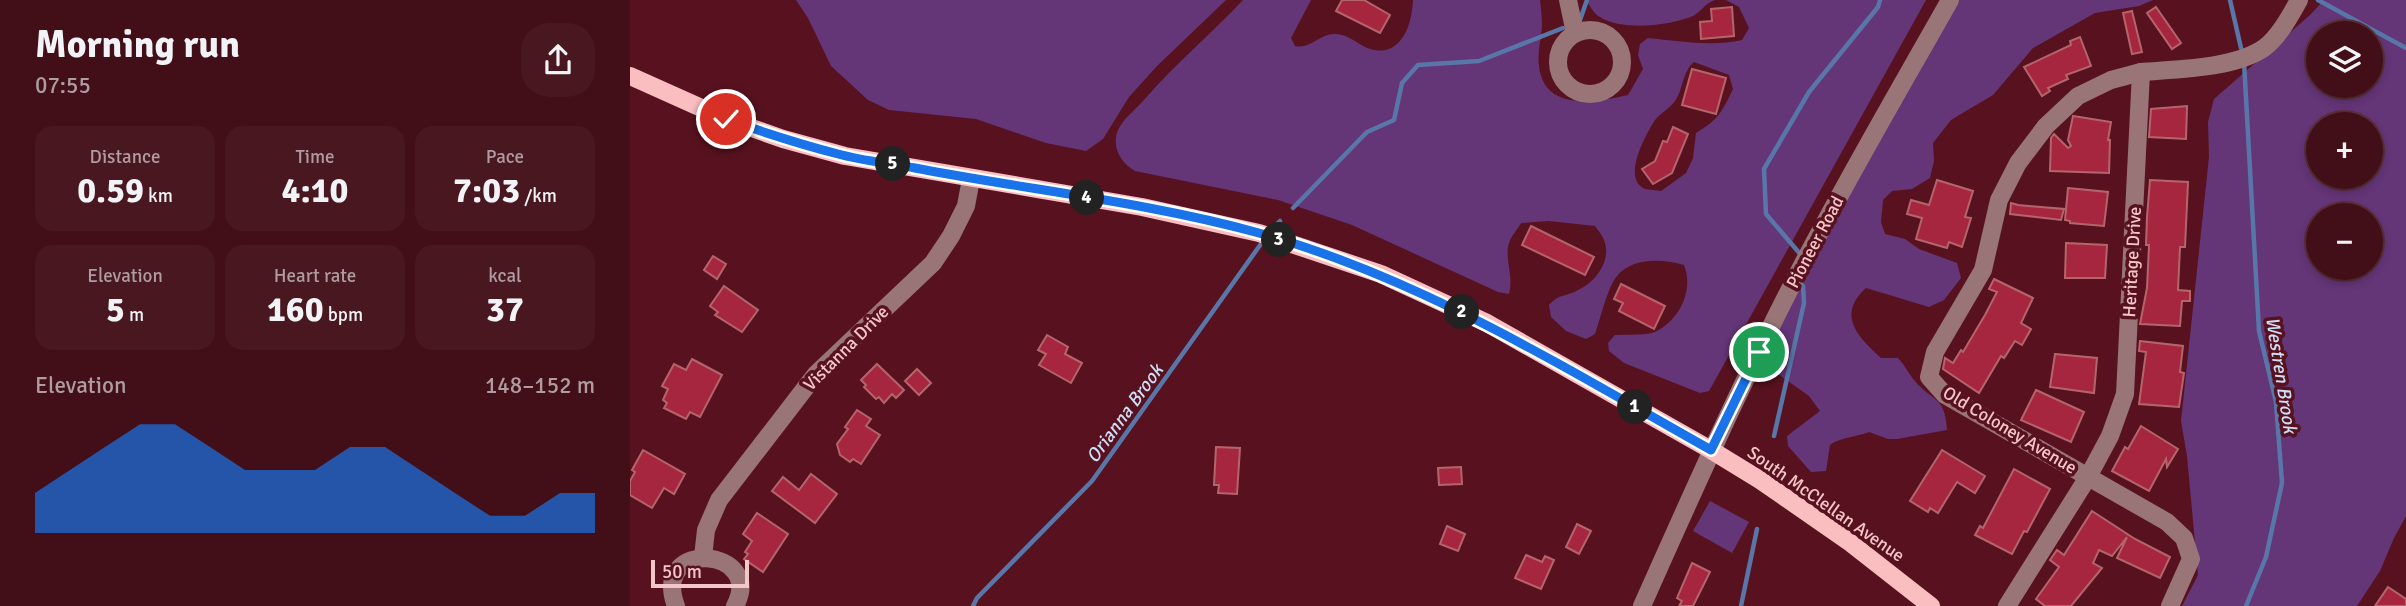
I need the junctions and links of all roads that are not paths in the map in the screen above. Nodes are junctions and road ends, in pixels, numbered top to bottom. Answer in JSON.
{"nodes":[{"id":1,"x":1569,"y":0,"type":"edge"},
{"id":2,"x":1950,"y":0,"type":"edge"},
{"id":3,"x":2299,"y":0,"type":"edge"},
{"id":4,"x":1576,"y":33,"type":"dead end"},
{"id":5,"x":2141,"y":72,"type":"junction"},
{"id":6,"x":630,"y":76,"type":"edge"},
{"id":7,"x":971,"y":179,"type":"junction"},
{"id":8,"x":1711,"y":450,"type":"junction"},
{"id":9,"x":2088,"y":477,"type":"junction"},
{"id":10,"x":703,"y":557,"type":"junction"},
{"id":11,"x":676,"y":606,"type":"edge"},
{"id":12,"x":735,"y":606,"type":"edge"},
{"id":13,"x":1642,"y":606,"type":"edge"},
{"id":14,"x":1931,"y":606,"type":"edge"},
{"id":15,"x":2007,"y":606,"type":"edge"},
{"id":16,"x":2170,"y":606,"type":"edge"}],
"edges":[{"from":1,"to":4,"type":"street"},
{"from":2,"to":8,"type":"street","name":"Pioneer Road"},
{"from":3,"to":5,"type":"street"},
{"from":5,"to":9,"type":"street","name":"Heritage Drive"},
{"from":5,"to":9,"type":"street","name":"Old Coloney Avenue"},
{"from":6,"to":7,"type":"main road","name":"South McClellan Avenue"},
{"from":7,"to":8,"type":"main road","name":"South McClellan Avenue"},
{"from":7,"to":10,"type":"street","name":"Vistanna Drive"},
{"from":8,"to":13,"type":"street","name":"Pioneer Road"},
{"from":8,"to":14,"type":"main road","name":"South McClellan Avenue"},
{"from":9,"to":15,"type":"street","name":"Heritage Drive"},
{"from":9,"to":16,"type":"street","name":"Old Coloney Avenue"},
{"from":10,"to":11,"type":"street"},
{"from":10,"to":12,"type":"street"}]}
